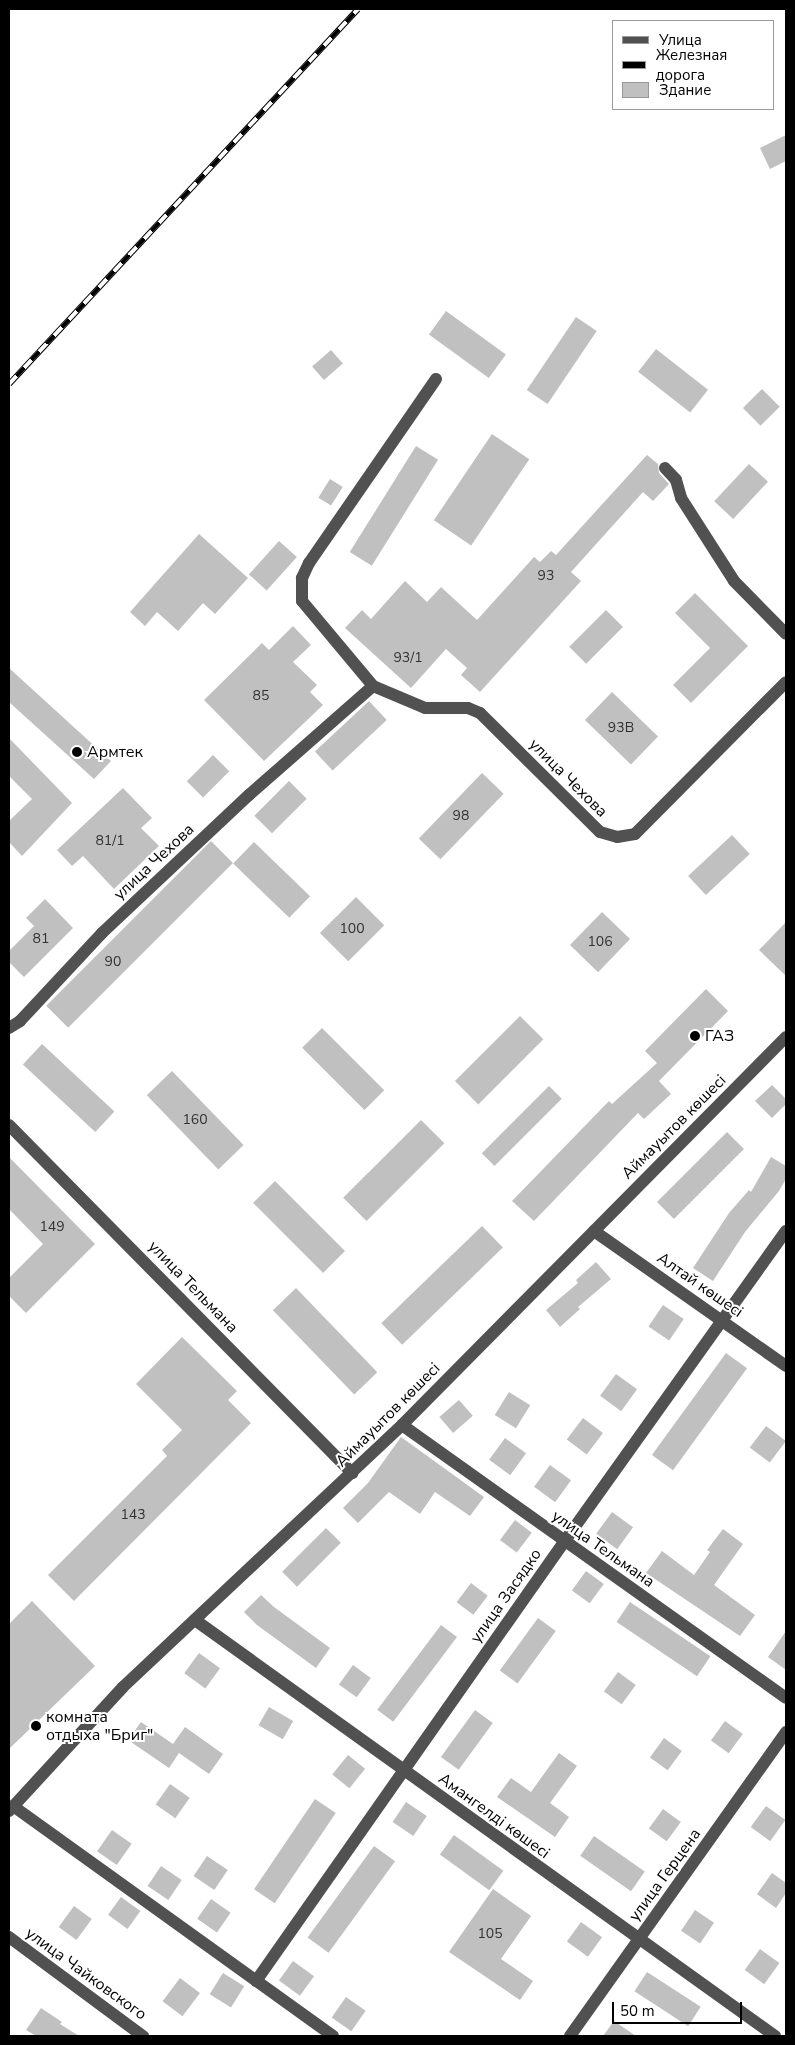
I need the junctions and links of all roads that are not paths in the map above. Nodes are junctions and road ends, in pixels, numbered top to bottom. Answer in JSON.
{"nodes":[{"id":1,"x":436,"y":379,"type":"dead end"},
{"id":2,"x":665,"y":468,"type":"dead end"},
{"id":3,"x":786,"y":634,"type":"edge"},
{"id":4,"x":786,"y":682,"type":"edge"},
{"id":5,"x":373,"y":686,"type":"junction"},
{"id":6,"x":9,"y":1028,"type":"edge"},
{"id":7,"x":786,"y":1037,"type":"edge"},
{"id":8,"x":9,"y":1125,"type":"edge"},
{"id":9,"x":594,"y":1231,"type":"junction"},
{"id":10,"x":786,"y":1231,"type":"edge"},
{"id":11,"x":722,"y":1320,"type":"junction"},
{"id":12,"x":786,"y":1366,"type":"edge"},
{"id":13,"x":402,"y":1425,"type":"junction"},
{"id":14,"x":352,"y":1473,"type":"junction"},
{"id":15,"x":564,"y":1542,"type":"junction"},
{"id":16,"x":195,"y":1620,"type":"junction"},
{"id":17,"x":786,"y":1698,"type":"edge"},
{"id":18,"x":786,"y":1732,"type":"edge"},
{"id":19,"x":403,"y":1770,"type":"junction"},
{"id":20,"x":11,"y":1809,"type":"edge"},
{"id":21,"x":9,"y":1937,"type":"edge"},
{"id":22,"x":638,"y":1939,"type":"junction"},
{"id":23,"x":256,"y":1981,"type":"junction"},
{"id":24,"x":143,"y":2036,"type":"edge"},
{"id":25,"x":333,"y":2036,"type":"edge"},
{"id":26,"x":570,"y":2036,"type":"edge"},
{"id":27,"x":775,"y":2036,"type":"edge"}],
"edges":[{"from":1,"to":5,"type":"street","name":"улица Чехова"},
{"from":2,"to":3,"type":"street"},
{"from":4,"to":5,"type":"street","name":"улица Чехова"},
{"from":5,"to":6,"type":"street","name":"улица Чехова"},
{"from":7,"to":9,"type":"street","name":"Аймауытов көшесі"},
{"from":8,"to":14,"type":"street","name":"улица Тельмана"},
{"from":9,"to":11,"type":"street","name":"Алтай көшесі"},
{"from":9,"to":13,"type":"street","name":"Аймауытов көшесі"},
{"from":10,"to":11,"type":"street","name":"улица Засядко"},
{"from":11,"to":12,"type":"street","name":"Алтай көшесі"},
{"from":11,"to":15,"type":"street","name":"улица Засядко"},
{"from":13,"to":14,"type":"street","name":"Аймауытов көшесі"},
{"from":13,"to":15,"type":"street","name":"улица Тельмана"},
{"from":14,"to":16,"type":"street","name":"Аймауытов көшесі"},
{"from":15,"to":17,"type":"street","name":"улица Тельмана"},
{"from":15,"to":19,"type":"street","name":"улица Засядко"},
{"from":16,"to":19,"type":"street","name":"Амангелді көшесі"},
{"from":16,"to":20,"type":"street","name":"Аймауытов көшесі"},
{"from":18,"to":22,"type":"street","name":"улица Герцена"},
{"from":19,"to":22,"type":"street","name":"Амангелді көшесі"},
{"from":19,"to":23,"type":"street","name":"улица Засядко"},
{"from":20,"to":23,"type":"street"},
{"from":21,"to":24,"type":"street","name":"улица Чайковского"},
{"from":22,"to":26,"type":"street","name":"улица Герцена"},
{"from":22,"to":27,"type":"street","name":"Амангелді көшесі"},
{"from":23,"to":25,"type":"street"}]}
